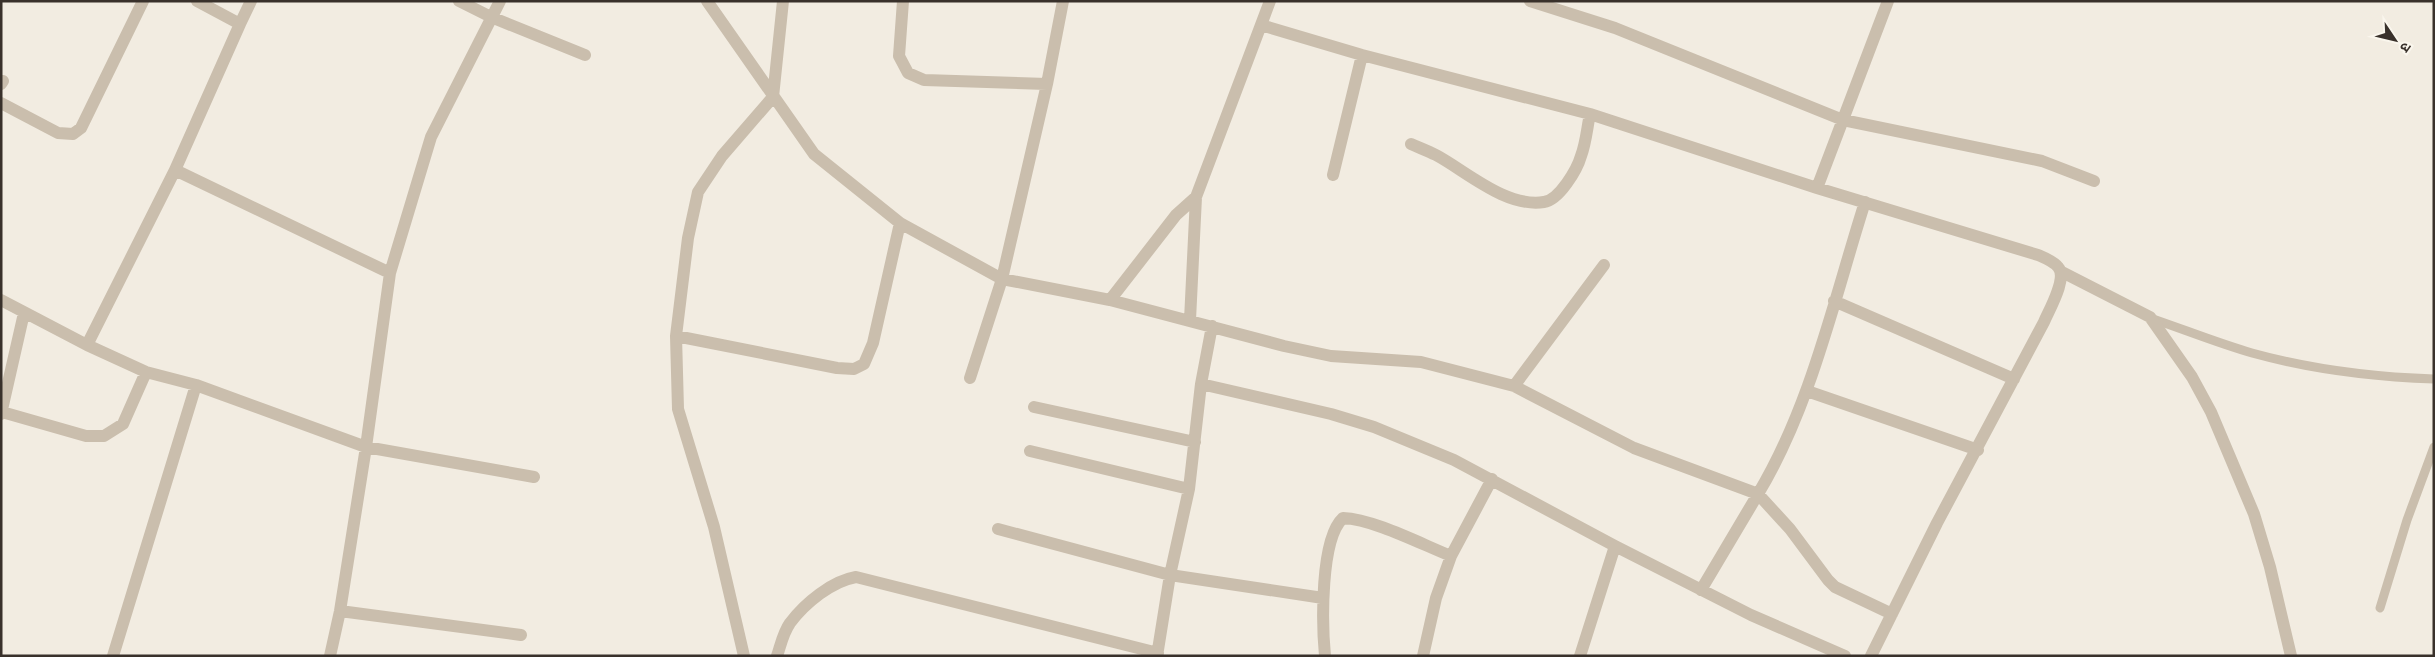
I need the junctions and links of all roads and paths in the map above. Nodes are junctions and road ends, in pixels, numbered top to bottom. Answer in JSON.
{"nodes":[{"id":1,"x":143,"y":1,"type":"edge"},
{"id":2,"x":197,"y":1,"type":"edge"},
{"id":3,"x":251,"y":1,"type":"edge"},
{"id":4,"x":459,"y":1,"type":"edge"},
{"id":5,"x":500,"y":1,"type":"edge"},
{"id":6,"x":707,"y":1,"type":"edge"},
{"id":7,"x":783,"y":1,"type":"edge"},
{"id":8,"x":903,"y":1,"type":"edge"},
{"id":9,"x":1064,"y":1,"type":"edge"},
{"id":10,"x":1270,"y":1,"type":"edge"},
{"id":11,"x":1530,"y":1,"type":"edge"},
{"id":12,"x":1888,"y":1,"type":"edge"},
{"id":13,"x":491,"y":17,"type":"junction"},
{"id":14,"x":240,"y":24,"type":"junction"},
{"id":15,"x":1261,"y":25,"type":"junction"},
{"id":16,"x":584,"y":55,"type":"dead end"},
{"id":17,"x":1362,"y":56,"type":"junction"},
{"id":18,"x":1047,"y":84,"type":"junction"},
{"id":19,"x":773,"y":97,"type":"junction"},
{"id":20,"x":1,"y":103,"type":"edge"},
{"id":21,"x":1590,"y":114,"type":"junction"},
{"id":22,"x":1843,"y":120,"type":"junction"},
{"id":23,"x":1411,"y":144,"type":"dead end"},
{"id":24,"x":174,"y":170,"type":"junction"},
{"id":25,"x":1333,"y":175,"type":"dead end"},
{"id":26,"x":2094,"y":182,"type":"dead end"},
{"id":27,"x":1817,"y":188,"type":"junction"},
{"id":28,"x":1196,"y":197,"type":"junction"},
{"id":29,"x":1865,"y":202,"type":"junction"},
{"id":30,"x":900,"y":223,"type":"junction"},
{"id":31,"x":1604,"y":265,"type":"dead end"},
{"id":32,"x":2062,"y":272,"type":"junction"},
{"id":33,"x":390,"y":273,"type":"junction"},
{"id":34,"x":1002,"y":278,"type":"junction"},
{"id":35,"x":1,"y":300,"type":"edge"},
{"id":36,"x":1110,"y":300,"type":"junction"},
{"id":37,"x":1834,"y":301,"type":"junction"},
{"id":38,"x":24,"y":312,"type":"junction"},
{"id":39,"x":2150,"y":318,"type":"junction"},
{"id":40,"x":1190,"y":320,"type":"junction"},
{"id":41,"x":1212,"y":326,"type":"junction"},
{"id":42,"x":676,"y":336,"type":"junction"},
{"id":43,"x":87,"y":346,"type":"junction"},
{"id":44,"x":146,"y":372,"type":"junction"},
{"id":45,"x":970,"y":378,"type":"dead end"},
{"id":46,"x":2014,"y":379,"type":"junction"},
{"id":47,"x":2434,"y":379,"type":"edge"},
{"id":48,"x":1201,"y":384,"type":"junction"},
{"id":49,"x":196,"y":385,"type":"junction"},
{"id":50,"x":1514,"y":386,"type":"junction"},
{"id":51,"x":1807,"y":391,"type":"junction"},
{"id":52,"x":1034,"y":407,"type":"dead end"},
{"id":53,"x":1,"y":413,"type":"edge"},
{"id":54,"x":1195,"y":442,"type":"junction"},
{"id":55,"x":366,"y":447,"type":"junction"},
{"id":56,"x":2434,"y":447,"type":"edge"},
{"id":57,"x":1978,"y":450,"type":"junction"},
{"id":58,"x":1030,"y":451,"type":"dead end"},
{"id":59,"x":534,"y":477,"type":"dead end"},
{"id":60,"x":1492,"y":479,"type":"junction"},
{"id":61,"x":1189,"y":489,"type":"junction"},
{"id":62,"x":1758,"y":494,"type":"junction"},
{"id":63,"x":998,"y":529,"type":"dead end"},
{"id":64,"x":1615,"y":546,"type":"junction"},
{"id":65,"x":1451,"y":556,"type":"junction"},
{"id":66,"x":1170,"y":575,"type":"junction"},
{"id":67,"x":1702,"y":590,"type":"junction"},
{"id":68,"x":1323,"y":598,"type":"junction"},
{"id":69,"x":2380,"y":608,"type":"dead end"},
{"id":70,"x":340,"y":611,"type":"junction"},
{"id":71,"x":1892,"y":614,"type":"junction"},
{"id":72,"x":521,"y":635,"type":"dead end"},
{"id":73,"x":1158,"y":654,"type":"edge"},
{"id":74,"x":113,"y":656,"type":"edge"},
{"id":75,"x":330,"y":656,"type":"edge"},
{"id":76,"x":744,"y":656,"type":"edge"},
{"id":77,"x":777,"y":656,"type":"edge"},
{"id":78,"x":1325,"y":656,"type":"edge"},
{"id":79,"x":1423,"y":656,"type":"edge"},
{"id":80,"x":1580,"y":656,"type":"edge"},
{"id":81,"x":1845,"y":656,"type":"edge"},
{"id":82,"x":1871,"y":656,"type":"edge"},
{"id":83,"x":2292,"y":656,"type":"edge"}],
"edges":[{"from":1,"to":20,"type":"street"},
{"from":2,"to":14,"type":"street"},
{"from":3,"to":14,"type":"street"},
{"from":4,"to":13,"type":"street"},
{"from":5,"to":13,"type":"street"},
{"from":6,"to":19,"type":"street"},
{"from":7,"to":19,"type":"street"},
{"from":8,"to":18,"type":"street"},
{"from":9,"to":18,"type":"street"},
{"from":10,"to":15,"type":"street"},
{"from":11,"to":22,"type":"street"},
{"from":12,"to":22,"type":"street"},
{"from":13,"to":16,"type":"street"},
{"from":13,"to":33,"type":"street"},
{"from":14,"to":24,"type":"street"},
{"from":15,"to":17,"type":"street"},
{"from":15,"to":28,"type":"street"},
{"from":17,"to":21,"type":"street"},
{"from":17,"to":25,"type":"street"},
{"from":18,"to":34,"type":"street"},
{"from":19,"to":30,"type":"street"},
{"from":19,"to":42,"type":"street"},
{"from":21,"to":23,"type":"street"},
{"from":21,"to":27,"type":"street"},
{"from":22,"to":26,"type":"street"},
{"from":22,"to":27,"type":"street"},
{"from":24,"to":33,"type":"street"},
{"from":24,"to":43,"type":"street"},
{"from":27,"to":29,"type":"street"},
{"from":28,"to":36,"type":"street"},
{"from":28,"to":40,"type":"street"},
{"from":29,"to":32,"type":"street"},
{"from":29,"to":37,"type":"street"},
{"from":30,"to":34,"type":"street"},
{"from":30,"to":42,"type":"street"},
{"from":31,"to":50,"type":"street"},
{"from":32,"to":39,"type":"street"},
{"from":32,"to":46,"type":"street"},
{"from":33,"to":55,"type":"street"},
{"from":34,"to":36,"type":"street"},
{"from":34,"to":45,"type":"street"},
{"from":35,"to":38,"type":"street"},
{"from":36,"to":40,"type":"street"},
{"from":37,"to":46,"type":"street"},
{"from":37,"to":51,"type":"street"},
{"from":38,"to":43,"type":"street"},
{"from":38,"to":53,"type":"street"},
{"from":39,"to":47,"type":"lane"},
{"from":39,"to":83,"type":"street"},
{"from":40,"to":41,"type":"street"},
{"from":41,"to":48,"type":"street"},
{"from":41,"to":50,"type":"street"},
{"from":42,"to":76,"type":"street"},
{"from":43,"to":44,"type":"street"},
{"from":44,"to":49,"type":"street"},
{"from":44,"to":53,"type":"street"},
{"from":46,"to":57,"type":"street"},
{"from":48,"to":54,"type":"street"},
{"from":48,"to":60,"type":"street"},
{"from":49,"to":55,"type":"street"},
{"from":49,"to":74,"type":"street"},
{"from":50,"to":62,"type":"street"},
{"from":51,"to":57,"type":"street"},
{"from":51,"to":62,"type":"street"},
{"from":52,"to":54,"type":"street"},
{"from":54,"to":61,"type":"street"},
{"from":55,"to":59,"type":"street"},
{"from":55,"to":70,"type":"street"},
{"from":56,"to":69,"type":"lane"},
{"from":57,"to":71,"type":"street"},
{"from":58,"to":61,"type":"street"},
{"from":60,"to":64,"type":"street"},
{"from":60,"to":65,"type":"street"},
{"from":61,"to":66,"type":"street"},
{"from":62,"to":67,"type":"street"},
{"from":62,"to":71,"type":"street"},
{"from":63,"to":66,"type":"street"},
{"from":64,"to":67,"type":"street"},
{"from":64,"to":80,"type":"street"},
{"from":65,"to":68,"type":"street"},
{"from":65,"to":79,"type":"street"},
{"from":66,"to":68,"type":"street"},
{"from":66,"to":73,"type":"street"},
{"from":67,"to":81,"type":"street"},
{"from":68,"to":78,"type":"street"},
{"from":70,"to":72,"type":"street"},
{"from":70,"to":75,"type":"street"},
{"from":71,"to":82,"type":"street"},
{"from":73,"to":77,"type":"street"}]}
